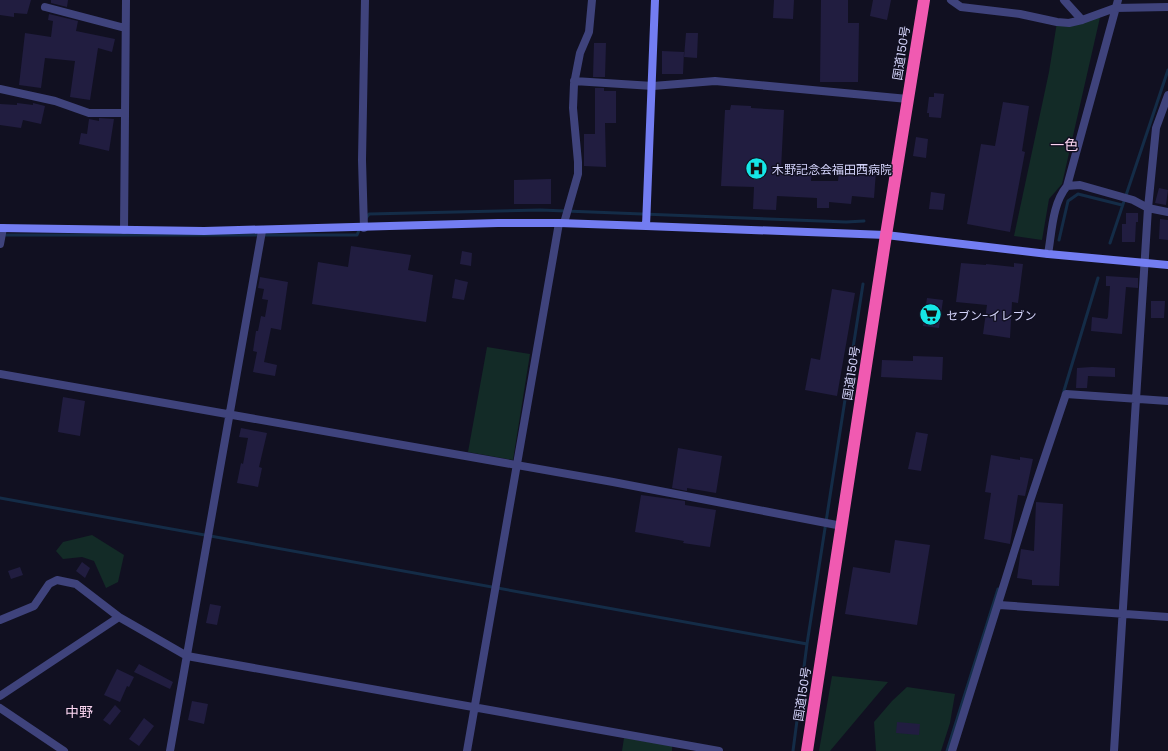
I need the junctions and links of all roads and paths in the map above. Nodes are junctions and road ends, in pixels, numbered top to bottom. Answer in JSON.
{"nodes":[{"id":1,"x":126,"y":0,"type":"edge"},
{"id":2,"x":365,"y":0,"type":"edge"},
{"id":3,"x":592,"y":0,"type":"edge"},
{"id":4,"x":655,"y":0,"type":"edge"},
{"id":5,"x":924,"y":0,"type":"edge"},
{"id":6,"x":951,"y":0,"type":"edge"},
{"id":7,"x":1064,"y":0,"type":"edge"},
{"id":8,"x":1116,"y":4,"type":"edge"},
{"id":9,"x":45,"y":7,"type":"dead end"},
{"id":10,"x":1168,"y":7,"type":"edge"},
{"id":11,"x":1082,"y":20,"type":"junction"},
{"id":12,"x":125,"y":28,"type":"junction"},
{"id":13,"x":574,"y":81,"type":"junction"},
{"id":14,"x":652,"y":86,"type":"junction"},
{"id":15,"x":0,"y":89,"type":"edge"},
{"id":16,"x":1168,"y":94,"type":"edge"},
{"id":17,"x":908,"y":98,"type":"junction"},
{"id":18,"x":125,"y":113,"type":"junction"},
{"id":19,"x":1067,"y":186,"type":"junction"},
{"id":20,"x":1148,"y":208,"type":"junction"},
{"id":21,"x":1168,"y":212,"type":"edge"},
{"id":22,"x":562,"y":223,"type":"junction"},
{"id":23,"x":646,"y":226,"type":"junction"},
{"id":24,"x":1,"y":228,"type":"edge"},
{"id":25,"x":364,"y":228,"type":"junction"},
{"id":26,"x":124,"y":230,"type":"junction"},
{"id":27,"x":262,"y":231,"type":"junction"},
{"id":28,"x":886,"y":235,"type":"junction"},
{"id":29,"x":0,"y":244,"type":"edge"},
{"id":30,"x":1048,"y":254,"type":"junction"},
{"id":31,"x":1144,"y":262,"type":"junction"},
{"id":32,"x":1168,"y":265,"type":"edge"},
{"id":33,"x":0,"y":374,"type":"edge"},
{"id":34,"x":1135,"y":399,"type":"junction"},
{"id":35,"x":1168,"y":401,"type":"edge"},
{"id":36,"x":230,"y":414,"type":"junction"},
{"id":37,"x":517,"y":466,"type":"junction"},
{"id":38,"x":842,"y":526,"type":"junction"},
{"id":39,"x":999,"y":605,"type":"junction"},
{"id":40,"x":1123,"y":614,"type":"junction"},
{"id":41,"x":119,"y":616,"type":"junction"},
{"id":42,"x":1168,"y":617,"type":"edge"},
{"id":43,"x":0,"y":620,"type":"edge"},
{"id":44,"x":187,"y":656,"type":"junction"},
{"id":45,"x":0,"y":696,"type":"edge"},
{"id":46,"x":474,"y":707,"type":"junction"},
{"id":47,"x":0,"y":708,"type":"edge"},
{"id":48,"x":64,"y":751,"type":"edge"},
{"id":49,"x":170,"y":751,"type":"edge"},
{"id":50,"x":467,"y":751,"type":"edge"},
{"id":51,"x":719,"y":751,"type":"edge"},
{"id":52,"x":807,"y":751,"type":"edge"},
{"id":53,"x":952,"y":751,"type":"edge"},
{"id":54,"x":1114,"y":751,"type":"edge"}],
"edges":[{"from":1,"to":12,"type":"street"},
{"from":2,"to":25,"type":"street"},
{"from":3,"to":13,"type":"street"},
{"from":4,"to":14,"type":"street"},
{"from":5,"to":17,"type":"highway","name":"国道150号"},
{"from":6,"to":11,"type":"street"},
{"from":7,"to":11,"type":"street"},
{"from":8,"to":10,"type":"street"},
{"from":8,"to":11,"type":"street"},
{"from":8,"to":19,"type":"street"},
{"from":9,"to":12,"type":"street"},
{"from":12,"to":18,"type":"street"},
{"from":13,"to":14,"type":"street"},
{"from":13,"to":22,"type":"street"},
{"from":14,"to":17,"type":"street"},
{"from":14,"to":23,"type":"street"},
{"from":15,"to":18,"type":"street"},
{"from":16,"to":20,"type":"street"},
{"from":17,"to":28,"type":"highway","name":"国道150号"},
{"from":18,"to":26,"type":"street"},
{"from":19,"to":20,"type":"street"},
{"from":19,"to":30,"type":"street"},
{"from":20,"to":21,"type":"street"},
{"from":20,"to":31,"type":"street"},
{"from":22,"to":23,"type":"street"},
{"from":22,"to":25,"type":"street"},
{"from":22,"to":37,"type":"street"},
{"from":23,"to":28,"type":"street"},
{"from":24,"to":26,"type":"street"},
{"from":24,"to":29,"type":"street"},
{"from":25,"to":27,"type":"street"},
{"from":26,"to":27,"type":"street"},
{"from":27,"to":36,"type":"street"},
{"from":28,"to":30,"type":"street"},
{"from":28,"to":38,"type":"highway","name":"国道150号"},
{"from":30,"to":31,"type":"street"},
{"from":31,"to":32,"type":"street"},
{"from":31,"to":34,"type":"street"},
{"from":33,"to":36,"type":"street"},
{"from":34,"to":35,"type":"street"},
{"from":34,"to":39,"type":"street"},
{"from":34,"to":40,"type":"street"},
{"from":36,"to":37,"type":"street"},
{"from":36,"to":44,"type":"street"},
{"from":37,"to":38,"type":"street"},
{"from":37,"to":46,"type":"street"},
{"from":38,"to":52,"type":"highway","name":"国道150号"},
{"from":39,"to":40,"type":"street"},
{"from":39,"to":53,"type":"street"},
{"from":40,"to":42,"type":"street"},
{"from":40,"to":54,"type":"street"},
{"from":41,"to":43,"type":"street"},
{"from":41,"to":44,"type":"street"},
{"from":41,"to":45,"type":"street"},
{"from":44,"to":46,"type":"street"},
{"from":44,"to":49,"type":"street"},
{"from":46,"to":50,"type":"street"},
{"from":46,"to":51,"type":"street"},
{"from":47,"to":48,"type":"street"}]}
